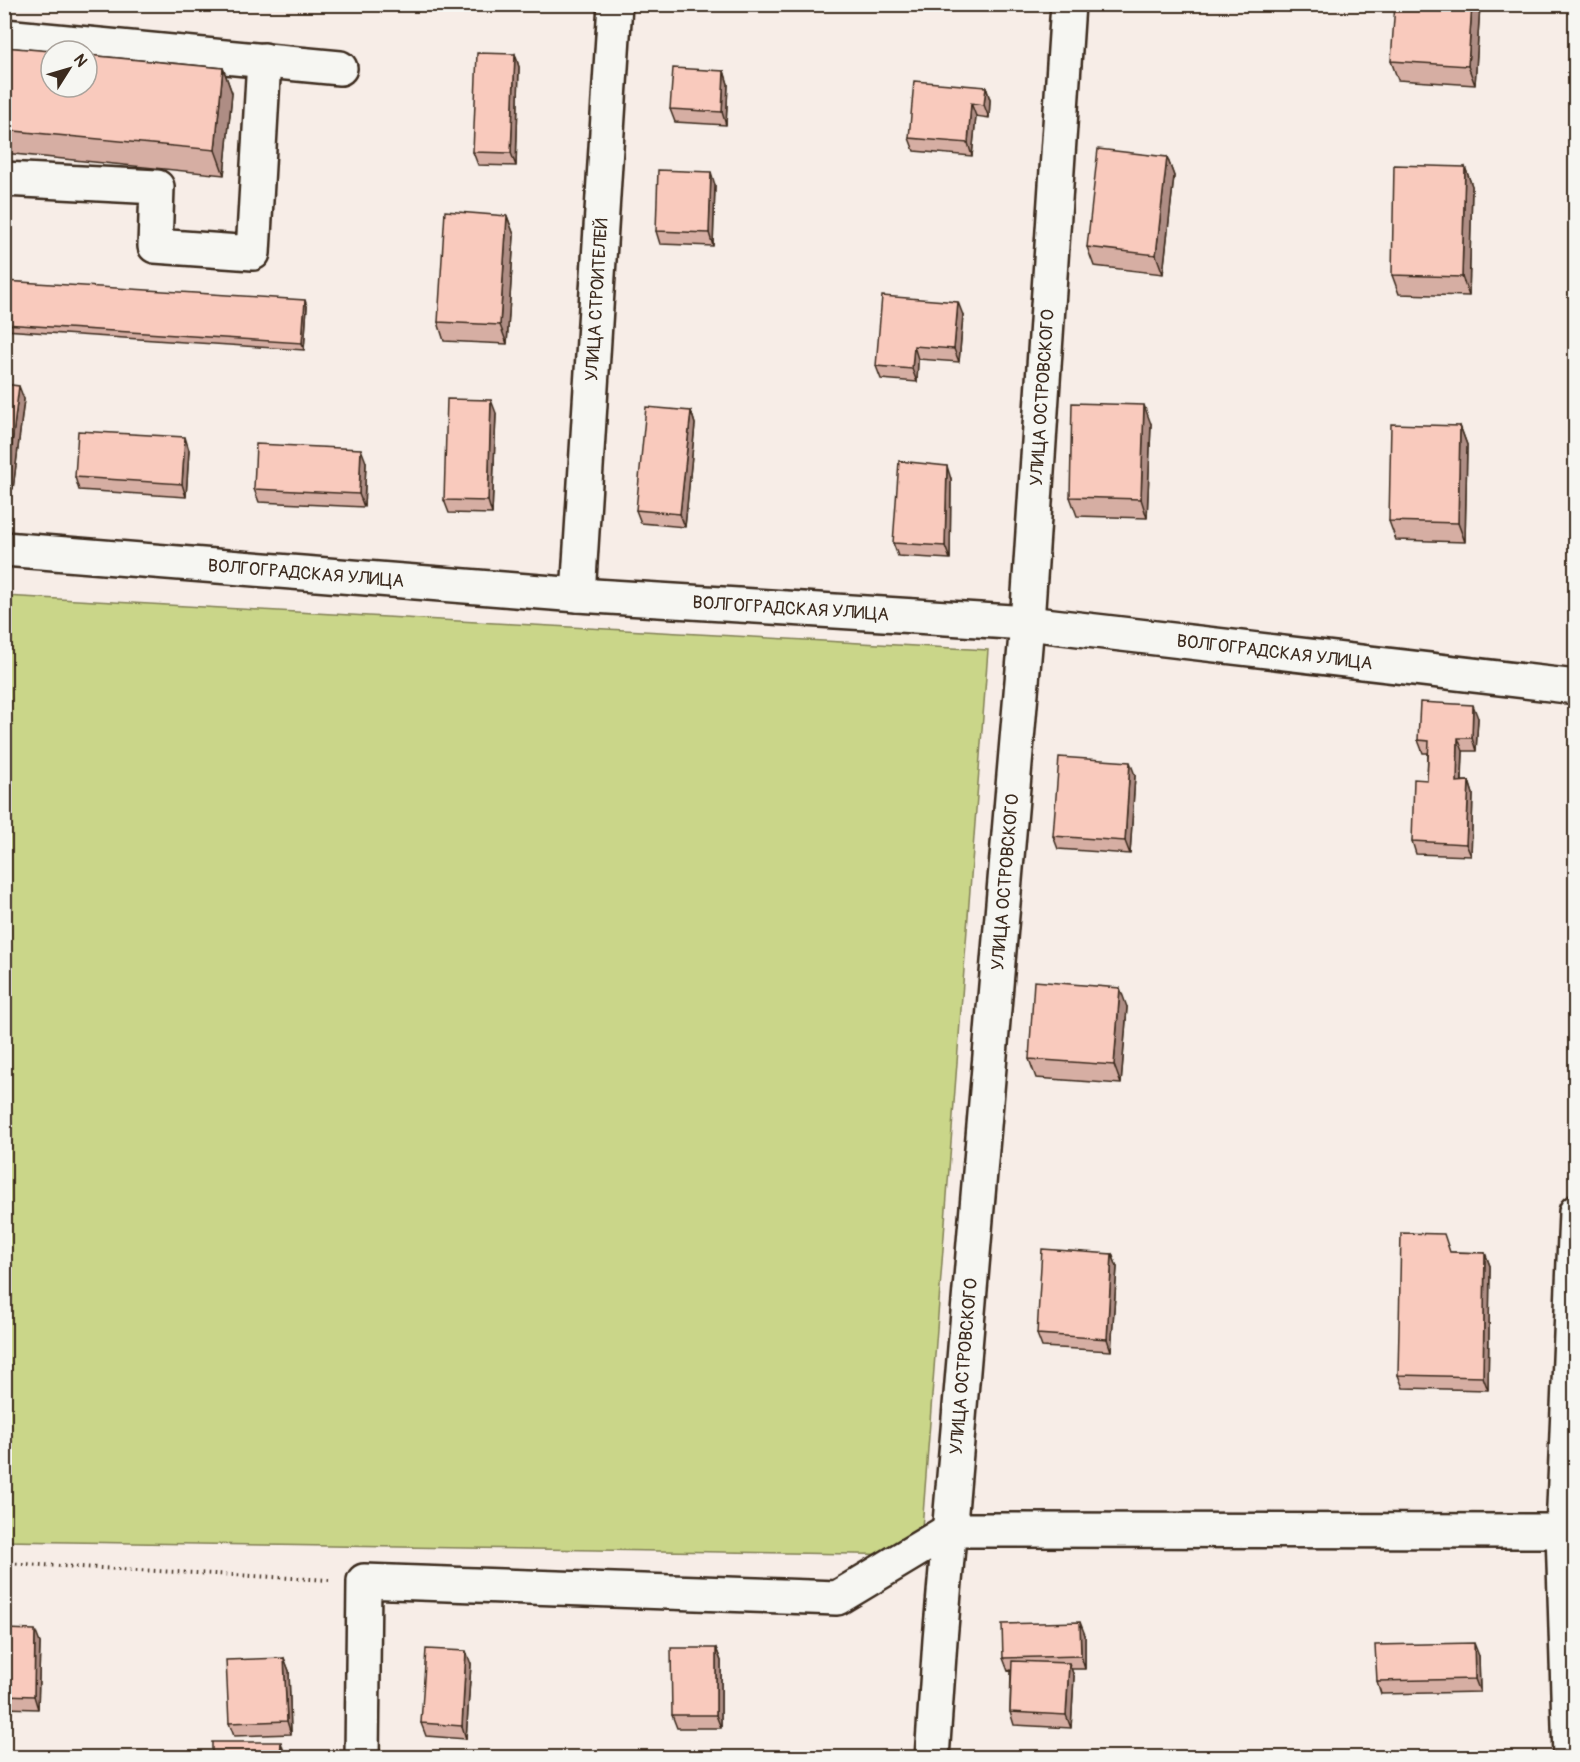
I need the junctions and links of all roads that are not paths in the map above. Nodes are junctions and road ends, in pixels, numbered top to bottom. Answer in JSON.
{"nodes":[{"id":1,"x":615,"y":4,"type":"edge"},
{"id":2,"x":1068,"y":4,"type":"edge"},
{"id":3,"x":4,"y":36,"type":"edge"},
{"id":4,"x":264,"y":60,"type":"junction"},
{"id":5,"x":340,"y":68,"type":"dead end"},
{"id":6,"x":4,"y":179,"type":"edge"},
{"id":7,"x":4,"y":549,"type":"edge"},
{"id":8,"x":578,"y":595,"type":"junction"},
{"id":9,"x":1027,"y":623,"type":"junction"},
{"id":10,"x":1575,"y":687,"type":"edge"},
{"id":11,"x":1575,"y":1212,"type":"edge"},
{"id":12,"x":950,"y":1530,"type":"junction"},
{"id":13,"x":1569,"y":1531,"type":"edge"},
{"id":14,"x":362,"y":1758,"type":"edge"},
{"id":15,"x":932,"y":1758,"type":"edge"},
{"id":16,"x":1570,"y":1758,"type":"edge"}],
"edges":[{"from":1,"to":8,"type":"street","name":"УЛИЦА СТРОИТЕЛЕЙ"},
{"from":2,"to":9,"type":"street","name":"УЛИЦА ОСТРОВСКОГО"},
{"from":3,"to":4,"type":"street"},
{"from":4,"to":5,"type":"street"},
{"from":4,"to":6,"type":"street"},
{"from":7,"to":8,"type":"street","name":"ВОЛГОГРАДСКАЯ УЛИЦА"},
{"from":8,"to":9,"type":"street","name":"ВОЛГОГРАДСКАЯ УЛИЦА"},
{"from":9,"to":10,"type":"street","name":"ВОЛГОГРАДСКАЯ УЛИЦА"},
{"from":9,"to":12,"type":"street","name":"УЛИЦА ОСТРОВСКОГО"},
{"from":11,"to":13,"type":"street"},
{"from":12,"to":13,"type":"street"},
{"from":12,"to":14,"type":"street"},
{"from":12,"to":15,"type":"street","name":"УЛИЦА ОСТРОВСКОГО"},
{"from":13,"to":16,"type":"street"}]}
